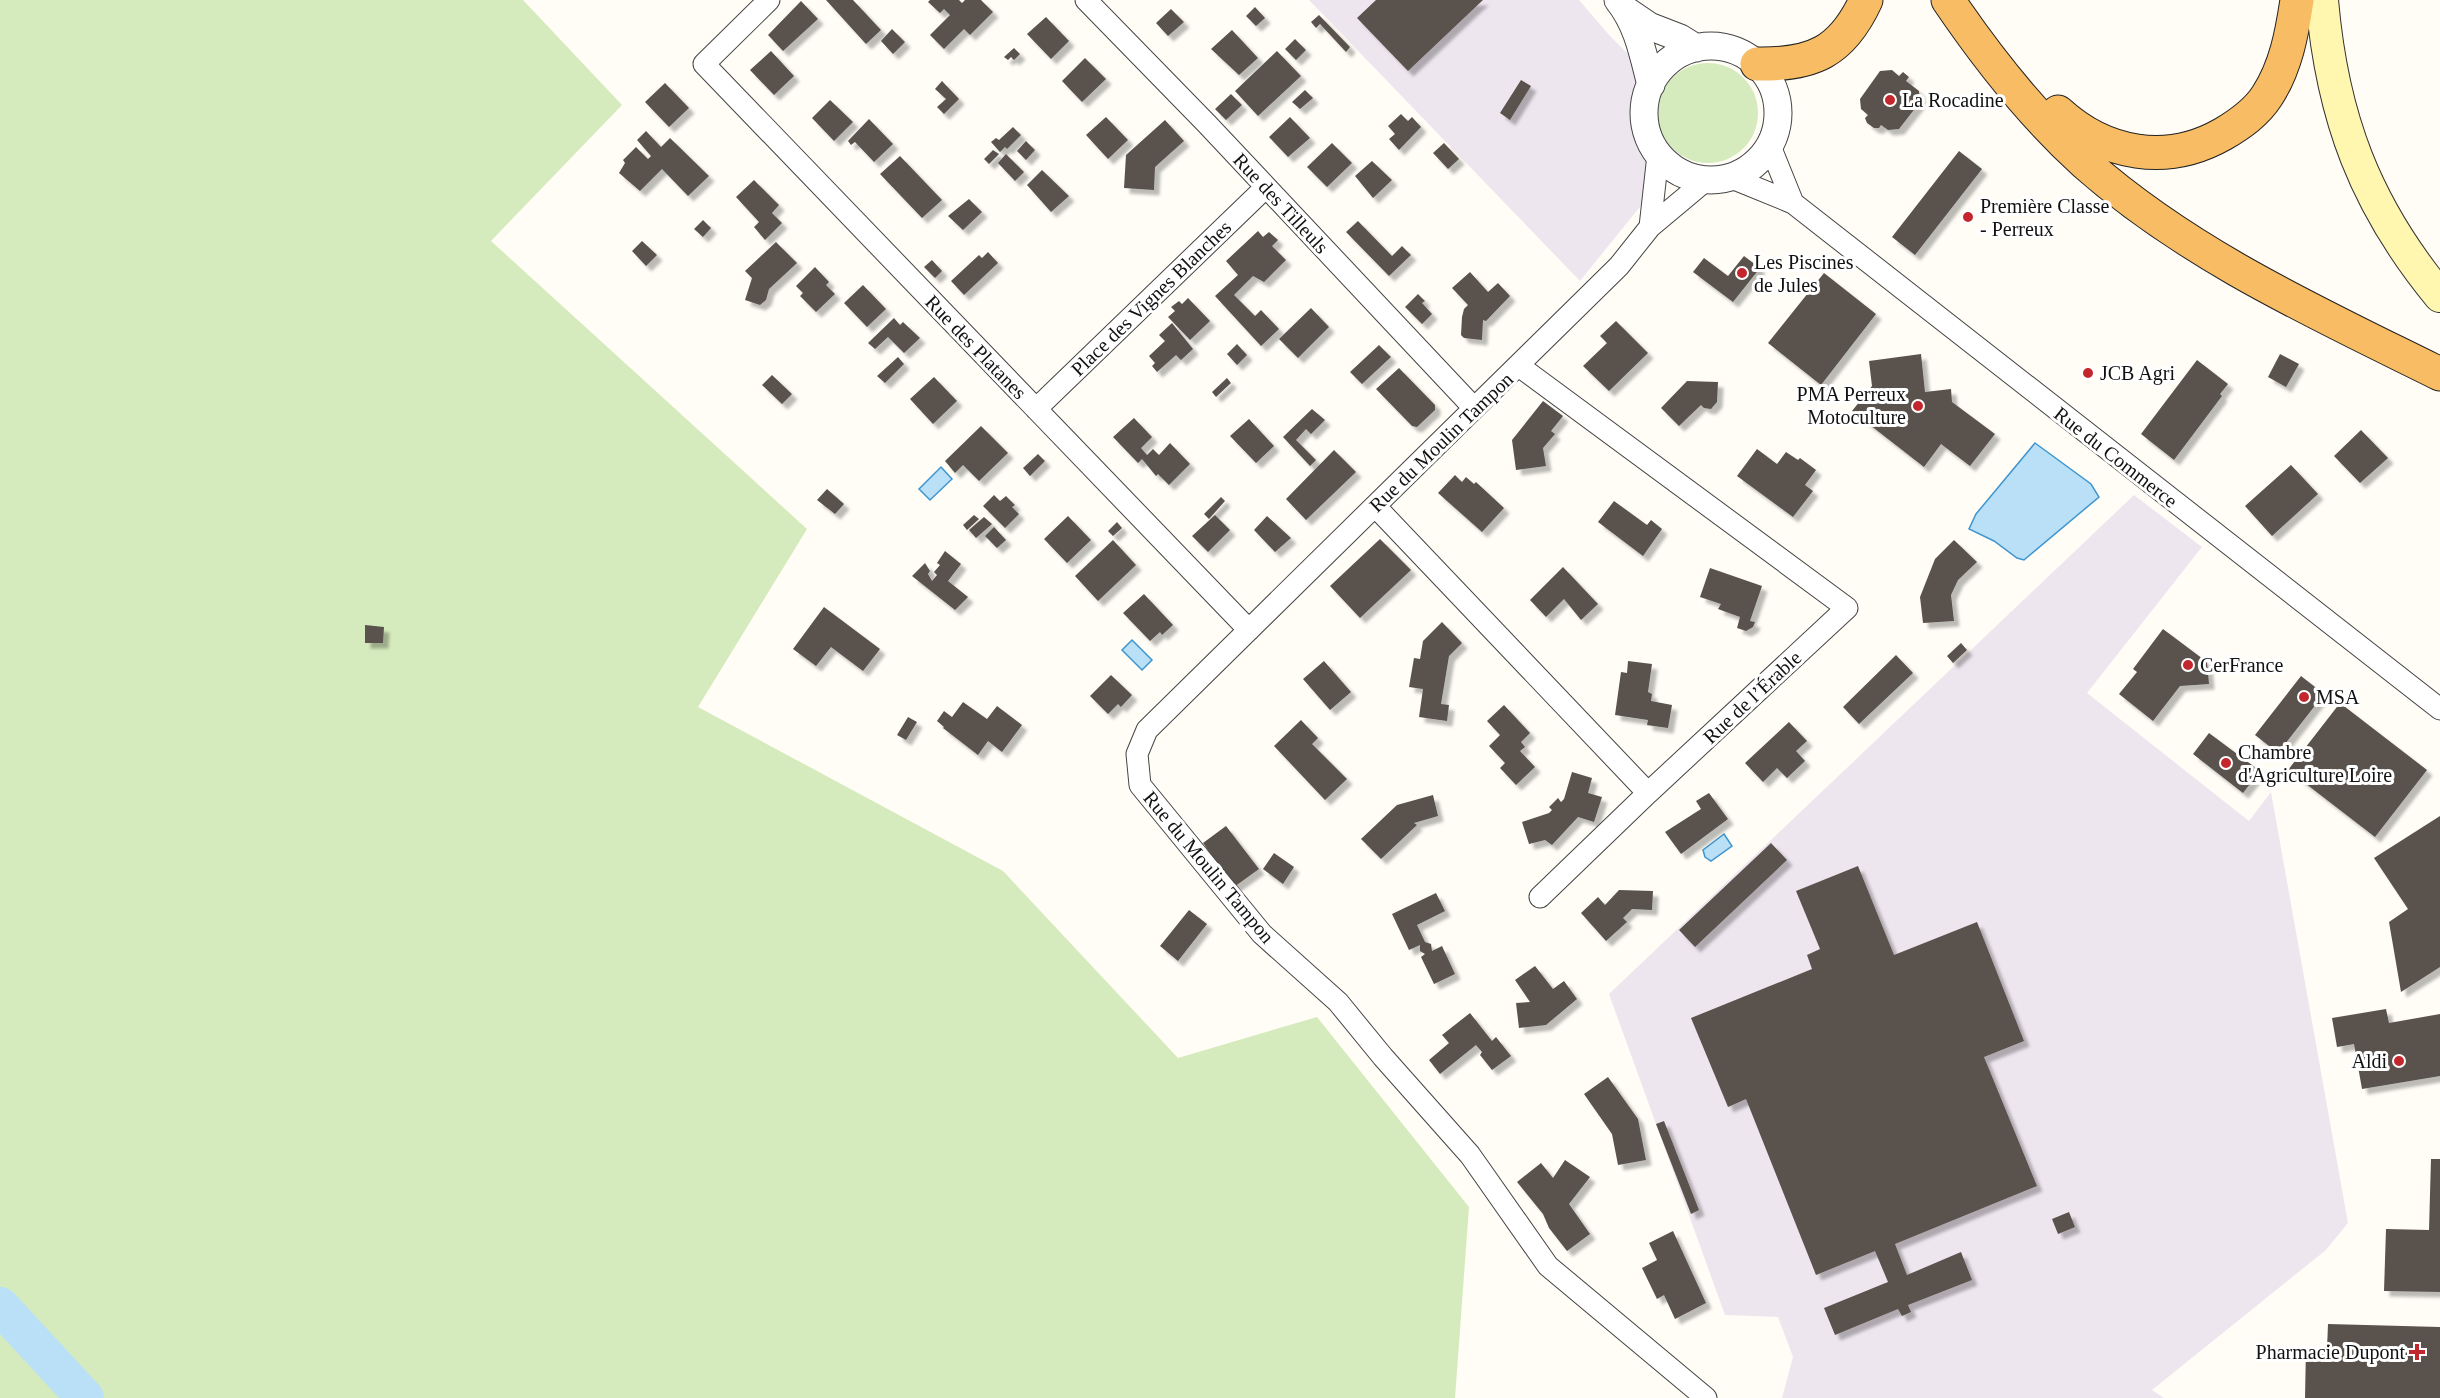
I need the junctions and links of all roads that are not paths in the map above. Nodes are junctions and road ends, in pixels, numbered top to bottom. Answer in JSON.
{"nodes":[{"id":1,"x":769,"y":0,"type":"edge"},
{"id":2,"x":1086,"y":0,"type":"edge"},
{"id":3,"x":1866,"y":0,"type":"edge"},
{"id":4,"x":1948,"y":0,"type":"edge"},
{"id":5,"x":1966,"y":0,"type":"edge"},
{"id":6,"x":2297,"y":0,"type":"edge"},
{"id":7,"x":2322,"y":0,"type":"edge"},
{"id":8,"x":1622,"y":5,"type":"edge"},
{"id":9,"x":1696,"y":48,"type":"junction"},
{"id":10,"x":1757,"y":64,"type":"junction"},
{"id":11,"x":1651,"y":85,"type":"junction"},
{"id":12,"x":1770,"y":146,"type":"junction"},
{"id":13,"x":1658,"y":155,"type":"junction"},
{"id":14,"x":1732,"y":178,"type":"junction"},
{"id":15,"x":1705,"y":181,"type":"junction"},
{"id":16,"x":1266,"y":187,"type":"junction"},
{"id":17,"x":1793,"y":203,"type":"junction"},
{"id":18,"x":1650,"y":227,"type":"junction"},
{"id":19,"x":2440,"y":296,"type":"edge"},
{"id":20,"x":1519,"y":366,"type":"junction"},
{"id":21,"x":2440,"y":374,"type":"edge"},
{"id":22,"x":1474,"y":408,"type":"junction"},
{"id":23,"x":1036,"y":409,"type":"junction"},
{"id":24,"x":1375,"y":506,"type":"junction"},
{"id":25,"x":1249,"y":630,"type":"junction"},
{"id":26,"x":2440,"y":709,"type":"edge"},
{"id":27,"x":1648,"y":793,"type":"junction"},
{"id":28,"x":1540,"y":897,"type":"dead end"},
{"id":29,"x":1706,"y":1398,"type":"edge"}],
"edges":[{"from":1,"to":23,"type":"street","name":"Rue des Platanes"},
{"from":2,"to":16,"type":"street","name":"Rue des Tilleuls"},
{"from":3,"to":10,"type":"highway"},
{"from":4,"to":21,"type":"highway"},
{"from":5,"to":6,"type":"highway"},
{"from":7,"to":19,"type":"main road"},
{"from":8,"to":9,"type":"street"},
{"from":8,"to":11,"type":"street"},
{"from":9,"to":10,"type":"street"},
{"from":9,"to":11,"type":"street"},
{"from":10,"to":12,"type":"street"},
{"from":11,"to":13,"type":"street"},
{"from":12,"to":14,"type":"street"},
{"from":12,"to":17,"type":"street","name":"Rue du Commerce"},
{"from":13,"to":15,"type":"street"},
{"from":13,"to":18,"type":"street","name":"Rue du Moulin Tampon"},
{"from":14,"to":15,"type":"street"},
{"from":14,"to":17,"type":"street","name":"Rue du Commerce"},
{"from":15,"to":18,"type":"street","name":"Rue du Moulin Tampon"},
{"from":16,"to":22,"type":"street","name":"Rue des Tilleuls"},
{"from":16,"to":23,"type":"street","name":"Place des Vignes Blanches"},
{"from":17,"to":26,"type":"street","name":"Rue du Commerce"},
{"from":18,"to":20,"type":"street","name":"Rue du Moulin Tampon"},
{"from":20,"to":22,"type":"street","name":"Rue du Moulin Tampon"},
{"from":20,"to":27,"type":"street","name":"Rue de l’Érable"},
{"from":22,"to":24,"type":"street","name":"Rue du Moulin Tampon"},
{"from":23,"to":25,"type":"street","name":"Rue des Platanes"},
{"from":24,"to":25,"type":"street","name":"Rue du Moulin Tampon"},
{"from":24,"to":27,"type":"street"},
{"from":25,"to":29,"type":"street","name":"Rue du Moulin Tampon"},
{"from":27,"to":28,"type":"street"}]}
